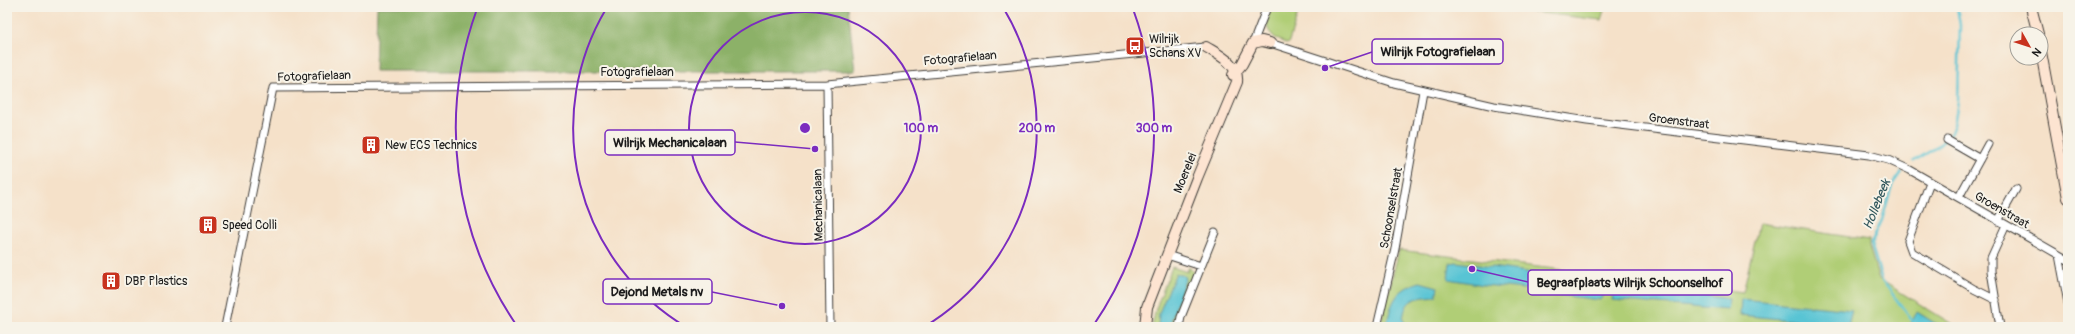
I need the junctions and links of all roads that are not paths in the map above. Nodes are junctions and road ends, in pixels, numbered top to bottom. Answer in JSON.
{"nodes":[{"id":1,"x":1267,"y":7,"type":"edge"},
{"id":2,"x":2031,"y":7,"type":"edge"},
{"id":3,"x":2036,"y":26,"type":"edge"},
{"id":4,"x":1253,"y":43,"type":"junction"},
{"id":5,"x":1270,"y":44,"type":"joint"},
{"id":6,"x":1206,"y":47,"type":"joint"},
{"id":7,"x":2044,"y":66,"type":"edge"},
{"id":8,"x":1236,"y":70,"type":"junction"},
{"id":9,"x":827,"y":84,"type":"junction"},
{"id":10,"x":1423,"y":91,"type":"junction"},
{"id":11,"x":1948,"y":140,"type":"dead end"},
{"id":12,"x":1988,"y":144,"type":"dead end"},
{"id":13,"x":1980,"y":159,"type":"junction"},
{"id":14,"x":1930,"y":182,"type":"junction"},
{"id":15,"x":2016,"y":189,"type":"dead end"},
{"id":16,"x":1958,"y":198,"type":"junction"},
{"id":17,"x":2068,"y":198,"type":"edge"},
{"id":18,"x":1998,"y":221,"type":"junction"},
{"id":19,"x":2006,"y":225,"type":"junction"},
{"id":20,"x":1215,"y":232,"type":"dead end"},
{"id":21,"x":1167,"y":255,"type":"junction"},
{"id":22,"x":2059,"y":255,"type":"junction"},
{"id":23,"x":2068,"y":260,"type":"edge"},
{"id":24,"x":1201,"y":266,"type":"junction"},
{"id":25,"x":1996,"y":300,"type":"junction"},
{"id":26,"x":2068,"y":303,"type":"edge"},
{"id":27,"x":225,"y":327,"type":"edge"},
{"id":28,"x":830,"y":327,"type":"edge"},
{"id":29,"x":1145,"y":327,"type":"edge"},
{"id":30,"x":1179,"y":327,"type":"edge"},
{"id":31,"x":1377,"y":327,"type":"edge"},
{"id":32,"x":2000,"y":327,"type":"edge"}],
"edges":[{"from":1,"to":4,"type":"street","name":"Moerelei"},
{"from":2,"to":3,"type":"street"},
{"from":4,"to":5,"type":"street"},
{"from":4,"to":8,"type":"street","name":"Moerelei"},
{"from":5,"to":10,"type":"street","name":"Groenstraat"},
{"from":6,"to":8,"type":"street","name":"Fotografielaan"},
{"from":6,"to":9,"type":"street","name":"Fotografielaan"},
{"from":7,"to":17,"type":"street"},
{"from":8,"to":21,"type":"street","name":"Moerelei"},
{"from":9,"to":27,"type":"street","name":"Fotografielaan"},
{"from":9,"to":28,"type":"street","name":"Mechanicalaan"},
{"from":10,"to":14,"type":"street","name":"Groenstraat"},
{"from":10,"to":31,"type":"street","name":"Schoonselstraat"},
{"from":11,"to":13,"type":"street"},
{"from":12,"to":13,"type":"street"},
{"from":13,"to":16,"type":"street"},
{"from":14,"to":16,"type":"street","name":"Groenstraat"},
{"from":14,"to":25,"type":"street"},
{"from":15,"to":18,"type":"street"},
{"from":16,"to":18,"type":"street","name":"Groenstraat"},
{"from":18,"to":19,"type":"street","name":"Groenstraat"},
{"from":19,"to":22,"type":"street","name":"Groenstraat"},
{"from":19,"to":25,"type":"street"},
{"from":20,"to":24,"type":"street"},
{"from":21,"to":24,"type":"street"},
{"from":21,"to":29,"type":"street","name":"Moerelei"},
{"from":22,"to":23,"type":"street","name":"Groenstraat"},
{"from":22,"to":26,"type":"street"},
{"from":24,"to":30,"type":"street"},
{"from":25,"to":32,"type":"street"}]}
